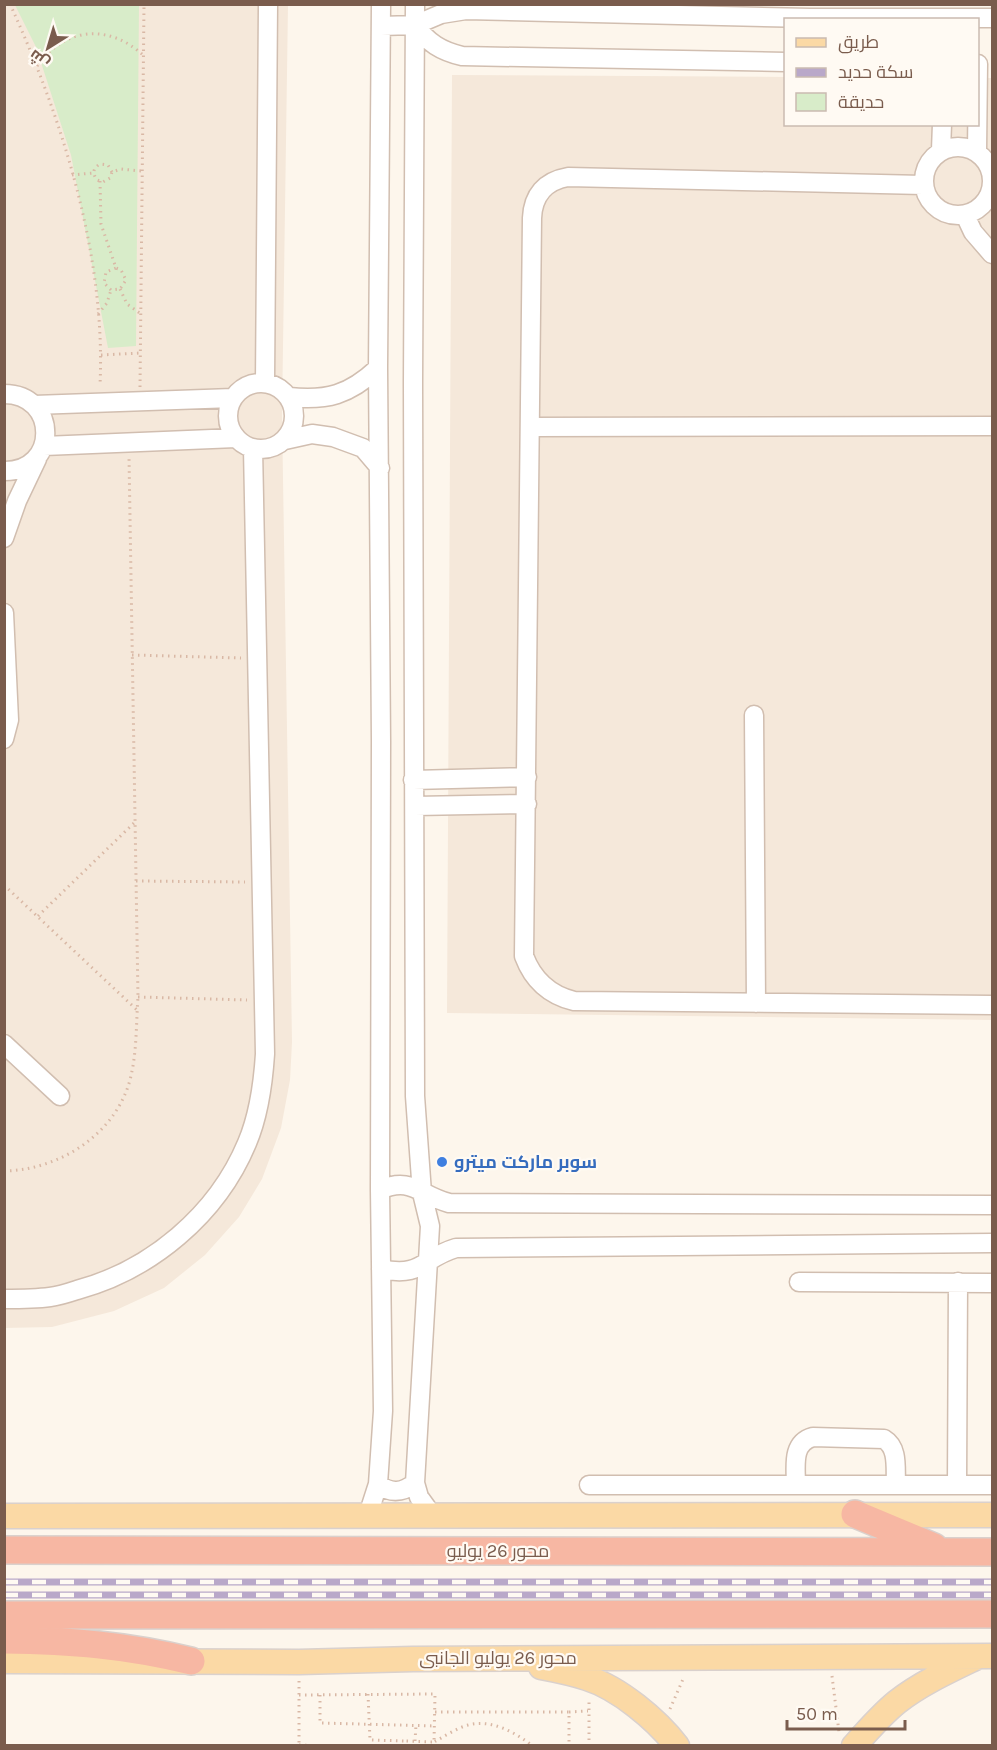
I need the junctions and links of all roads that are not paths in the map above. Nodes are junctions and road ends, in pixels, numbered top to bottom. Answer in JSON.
{"nodes":[{"id":1,"x":268,"y":4,"type":"edge"},
{"id":2,"x":381,"y":4,"type":"edge"},
{"id":3,"x":415,"y":4,"type":"edge"},
{"id":4,"x":784,"y":18,"type":"edge"},
{"id":5,"x":381,"y":26,"type":"junction"},
{"id":6,"x":415,"y":26,"type":"junction"},
{"id":7,"x":784,"y":62,"type":"edge"},
{"id":8,"x":983,"y":64,"type":"edge"},
{"id":9,"x":979,"y":82,"type":"edge"},
{"id":10,"x":942,"y":126,"type":"edge"},
{"id":11,"x":977,"y":126,"type":"edge"},
{"id":12,"x":941,"y":150,"type":"junction"},
{"id":13,"x":977,"y":152,"type":"junction"},
{"id":14,"x":923,"y":185,"type":"junction"},
{"id":15,"x":992,"y":186,"type":"edge"},
{"id":16,"x":964,"y":215,"type":"junction"},
{"id":17,"x":993,"y":254,"type":"edge"},
{"id":18,"x":378,"y":368,"type":"junction"},
{"id":19,"x":265,"y":382,"type":"junction"},
{"id":20,"x":4,"y":394,"type":"edge"},
{"id":21,"x":289,"y":397,"type":"junction"},
{"id":22,"x":232,"y":398,"type":"junction"},
{"id":23,"x":34,"y":405,"type":"junction"},
{"id":24,"x":993,"y":426,"type":"edge"},
{"id":25,"x":530,"y":427,"type":"junction"},
{"id":26,"x":236,"y":438,"type":"junction"},
{"id":27,"x":285,"y":440,"type":"junction"},
{"id":28,"x":253,"y":448,"type":"junction"},
{"id":29,"x":41,"y":451,"type":"junction"},
{"id":30,"x":380,"y":468,"type":"junction"},
{"id":31,"x":4,"y":471,"type":"edge"},
{"id":32,"x":4,"y":538,"type":"edge"},
{"id":33,"x":4,"y":613,"type":"edge"},
{"id":34,"x":754,"y":715,"type":"dead end"},
{"id":35,"x":4,"y":739,"type":"edge"},
{"id":36,"x":527,"y":777,"type":"junction"},
{"id":37,"x":413,"y":780,"type":"junction"},
{"id":38,"x":526,"y":804,"type":"junction"},
{"id":39,"x":415,"y":806,"type":"junction"},
{"id":40,"x":756,"y":1003,"type":"junction"},
{"id":41,"x":993,"y":1005,"type":"edge"},
{"id":42,"x":4,"y":1044,"type":"edge"},
{"id":43,"x":60,"y":1096,"type":"dead end"},
{"id":44,"x":380,"y":1190,"type":"junction"},
{"id":45,"x":422,"y":1193,"type":"junction"},
{"id":46,"x":993,"y":1205,"type":"edge"},
{"id":47,"x":993,"y":1243,"type":"edge"},
{"id":48,"x":428,"y":1262,"type":"junction"},
{"id":49,"x":381,"y":1269,"type":"junction"},
{"id":50,"x":799,"y":1282,"type":"dead end"},
{"id":51,"x":958,"y":1282,"type":"junction"},
{"id":52,"x":993,"y":1282,"type":"edge"},
{"id":53,"x":4,"y":1299,"type":"edge"},
{"id":54,"x":378,"y":1484,"type":"junction"},
{"id":55,"x":415,"y":1484,"type":"junction"},
{"id":56,"x":589,"y":1485,"type":"dead end"},
{"id":57,"x":796,"y":1485,"type":"junction"},
{"id":58,"x":896,"y":1485,"type":"junction"},
{"id":59,"x":957,"y":1485,"type":"junction"},
{"id":60,"x":993,"y":1485,"type":"edge"},
{"id":61,"x":855,"y":1514,"type":"junction"},
{"id":62,"x":368,"y":1515,"type":"junction"},
{"id":63,"x":432,"y":1515,"type":"junction"},
{"id":64,"x":993,"y":1515,"type":"edge"},
{"id":65,"x":4,"y":1516,"type":"edge"},
{"id":66,"x":4,"y":1550,"type":"edge"},
{"id":67,"x":946,"y":1552,"type":"junction"},
{"id":68,"x":993,"y":1552,"type":"edge"},
{"id":69,"x":993,"y":1614,"type":"edge"},
{"id":70,"x":4,"y":1615,"type":"edge"},
{"id":71,"x":4,"y":1640,"type":"edge"},
{"id":72,"x":985,"y":1656,"type":"edge"},
{"id":73,"x":507,"y":1658,"type":"junction"},
{"id":74,"x":4,"y":1661,"type":"edge"},
{"id":75,"x":191,"y":1661,"type":"junction"},
{"id":76,"x":670,"y":1737,"type":"edge"},
{"id":77,"x":847,"y":1740,"type":"edge"}],
"edges":[{"from":1,"to":19,"type":"street"},
{"from":2,"to":5,"type":"street"},
{"from":3,"to":6,"type":"street"},
{"from":4,"to":6,"type":"street"},
{"from":5,"to":6,"type":"street"},
{"from":5,"to":18,"type":"street"},
{"from":6,"to":7,"type":"street"},
{"from":6,"to":37,"type":"street"},
{"from":8,"to":9,"type":"street"},
{"from":10,"to":12,"type":"street"},
{"from":11,"to":13,"type":"street"},
{"from":12,"to":13,"type":"street"},
{"from":12,"to":14,"type":"street"},
{"from":13,"to":15,"type":"street"},
{"from":14,"to":16,"type":"street"},
{"from":14,"to":25,"type":"street"},
{"from":15,"to":16,"type":"street"},
{"from":16,"to":17,"type":"street"},
{"from":18,"to":21,"type":"street"},
{"from":18,"to":30,"type":"street"},
{"from":19,"to":21,"type":"street"},
{"from":19,"to":22,"type":"street"},
{"from":20,"to":23,"type":"street"},
{"from":21,"to":27,"type":"street"},
{"from":22,"to":23,"type":"street"},
{"from":22,"to":26,"type":"street"},
{"from":23,"to":29,"type":"street"},
{"from":24,"to":25,"type":"street"},
{"from":25,"to":36,"type":"street"},
{"from":26,"to":28,"type":"street"},
{"from":26,"to":29,"type":"street"},
{"from":27,"to":28,"type":"street"},
{"from":27,"to":30,"type":"street"},
{"from":28,"to":53,"type":"street"},
{"from":29,"to":31,"type":"street"},
{"from":29,"to":32,"type":"street"},
{"from":30,"to":44,"type":"street"},
{"from":33,"to":35,"type":"street"},
{"from":34,"to":40,"type":"street"},
{"from":36,"to":37,"type":"street"},
{"from":36,"to":38,"type":"street"},
{"from":37,"to":39,"type":"street"},
{"from":38,"to":39,"type":"street"},
{"from":38,"to":40,"type":"street"},
{"from":39,"to":45,"type":"street"},
{"from":40,"to":41,"type":"street"},
{"from":42,"to":43,"type":"street"},
{"from":44,"to":45,"type":"street"},
{"from":44,"to":49,"type":"street"},
{"from":45,"to":46,"type":"street"},
{"from":45,"to":48,"type":"street"},
{"from":47,"to":48,"type":"street"},
{"from":48,"to":49,"type":"street"},
{"from":48,"to":55,"type":"street"},
{"from":49,"to":54,"type":"street"},
{"from":50,"to":51,"type":"street"},
{"from":51,"to":52,"type":"street"},
{"from":51,"to":59,"type":"street"},
{"from":54,"to":55,"type":"street"},
{"from":54,"to":62,"type":"street"},
{"from":55,"to":63,"type":"street"},
{"from":56,"to":57,"type":"street"},
{"from":57,"to":58,"type":"street"},
{"from":57,"to":58,"type":"street"},
{"from":58,"to":59,"type":"street"},
{"from":59,"to":60,"type":"street"},
{"from":61,"to":63,"type":"main road"},
{"from":61,"to":64,"type":"main road"},
{"from":61,"to":67,"type":"highway"},
{"from":62,"to":63,"type":"main road"},
{"from":62,"to":65,"type":"main road"},
{"from":66,"to":67,"type":"highway","name":"محور 26 يوليو"},
{"from":67,"to":68,"type":"highway","name":"محور 26 يوليو"},
{"from":69,"to":70,"type":"highway"},
{"from":71,"to":75,"type":"highway"},
{"from":72,"to":73,"type":"main road","name":"محور 26 يوليو الجانبى"},
{"from":72,"to":77,"type":"main road"},
{"from":73,"to":75,"type":"main road","name":"محور 26 يوليو الجانبى"},
{"from":73,"to":76,"type":"main road"},
{"from":74,"to":75,"type":"main road","name":"محور 26 يوليو الجانبى"}]}
